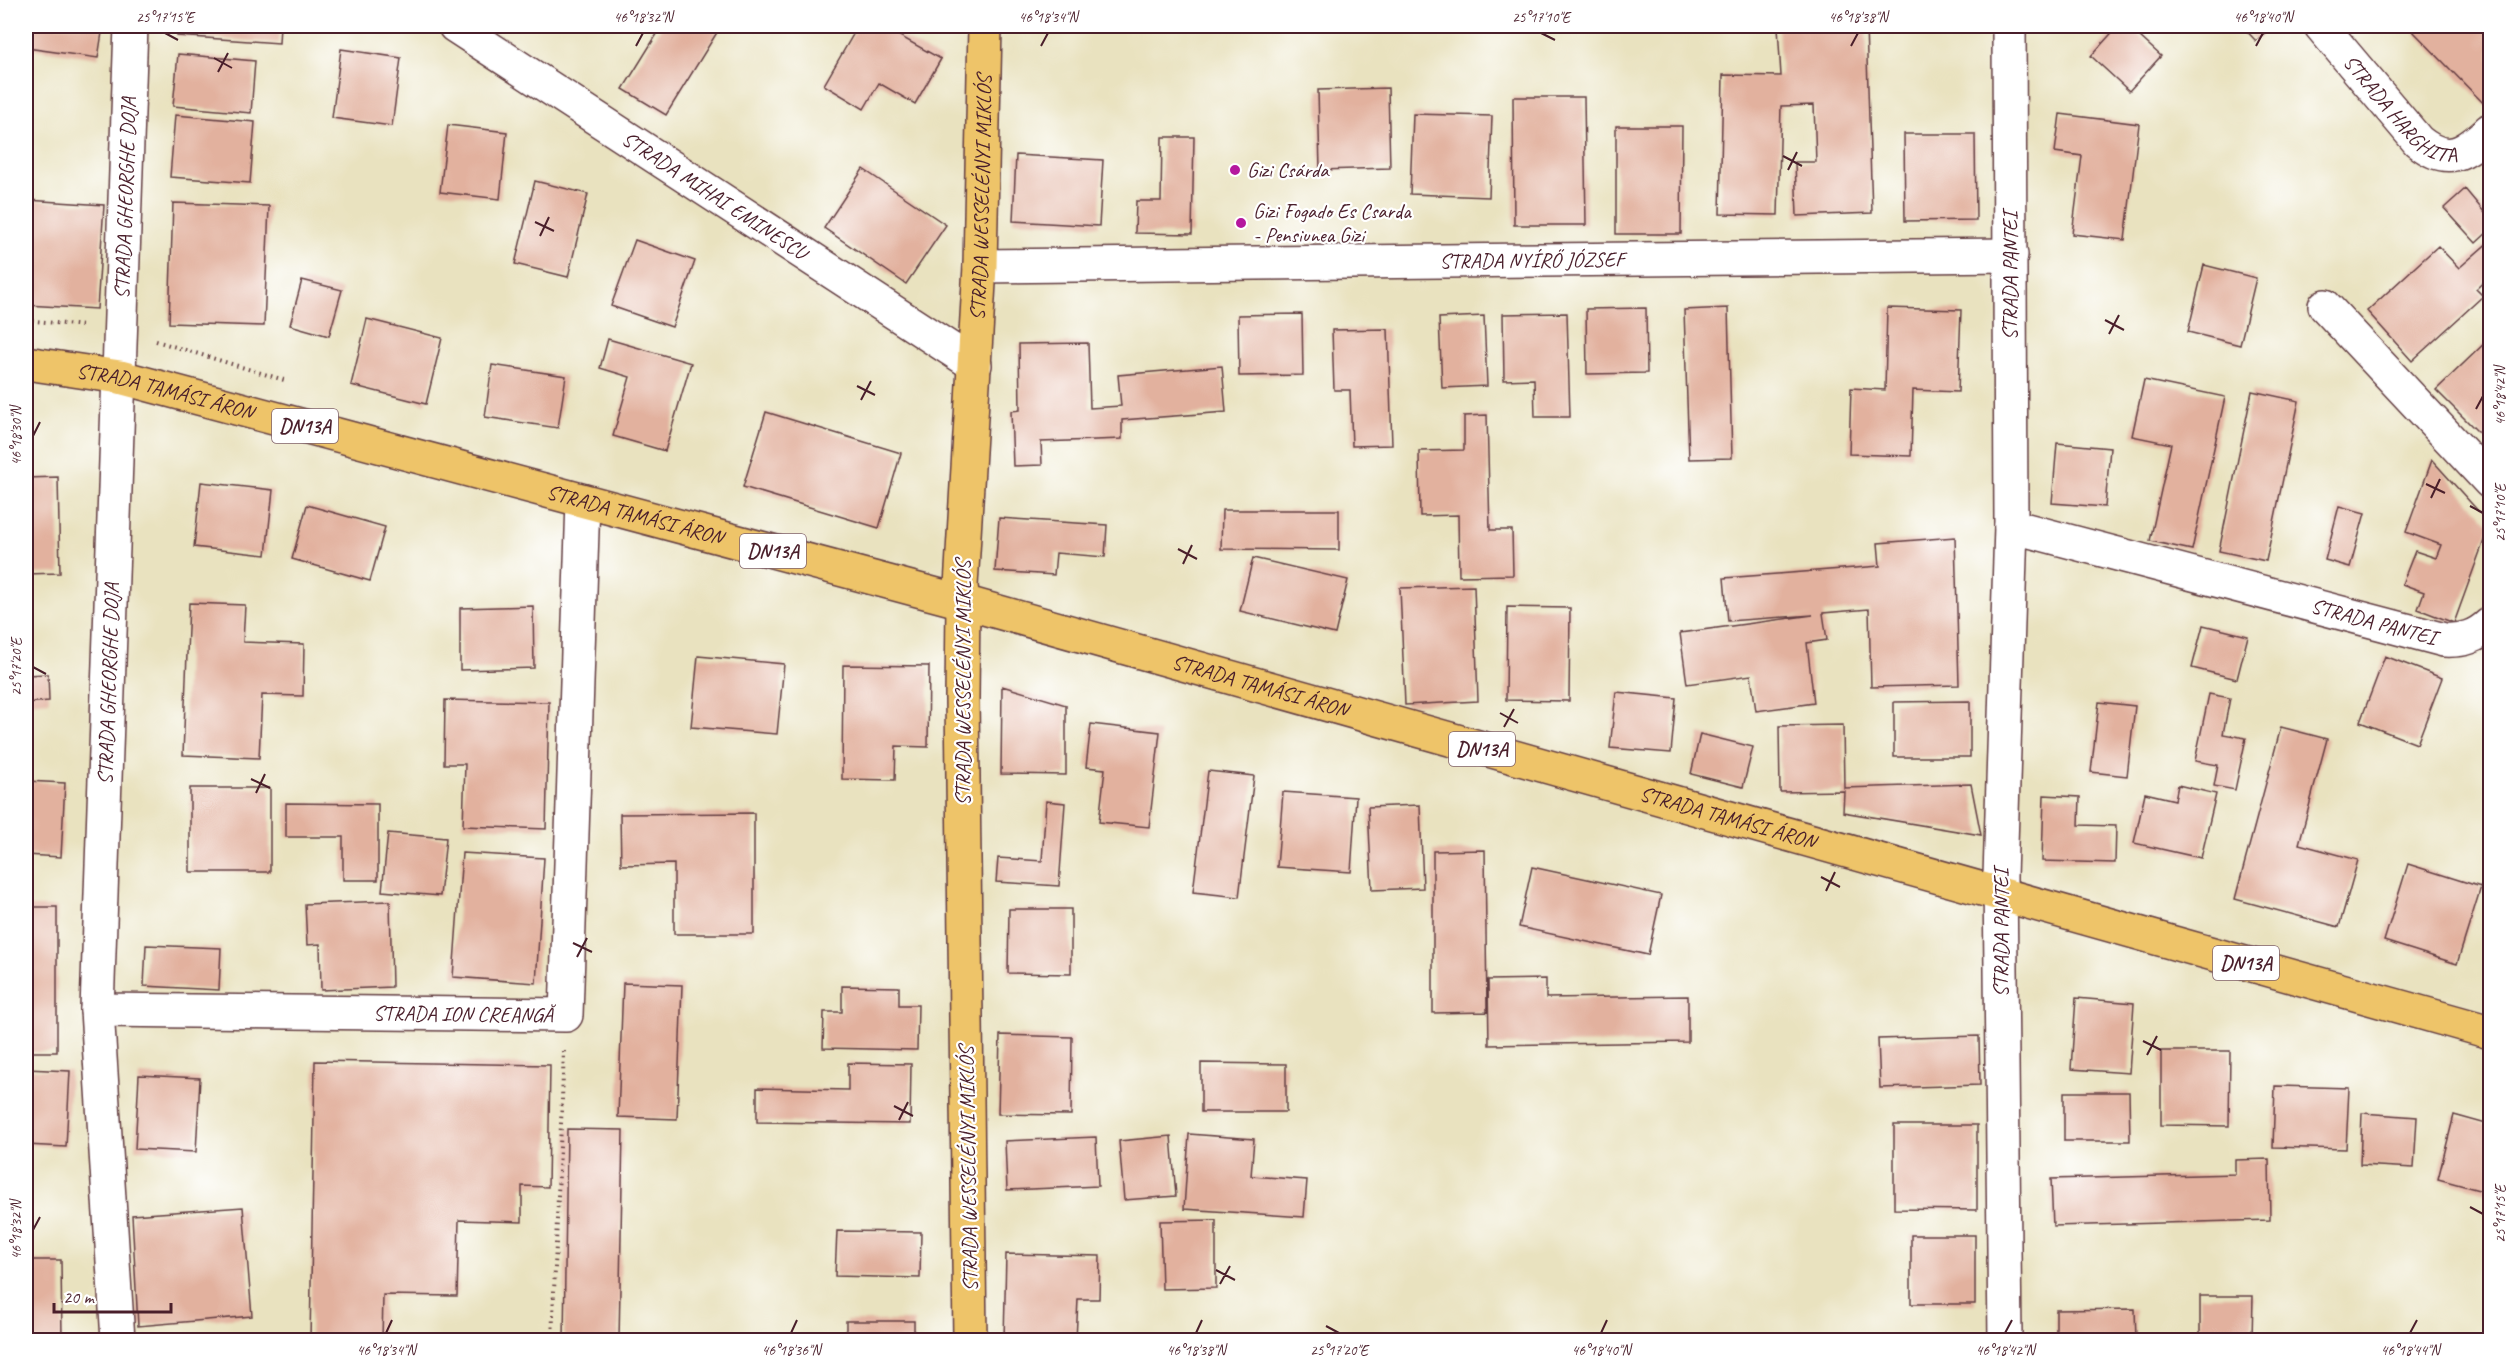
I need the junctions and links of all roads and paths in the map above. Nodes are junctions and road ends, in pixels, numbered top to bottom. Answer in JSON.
{"nodes":[{"id":1,"x":131,"y":26,"type":"edge"},
{"id":2,"x":455,"y":26,"type":"edge"},
{"id":3,"x":985,"y":26,"type":"edge"},
{"id":4,"x":2009,"y":26,"type":"edge"},
{"id":5,"x":2321,"y":26,"type":"edge"},
{"id":6,"x":2490,"y":130,"type":"edge"},
{"id":7,"x":2011,"y":255,"type":"junction"},
{"id":8,"x":980,"y":266,"type":"junction"},
{"id":9,"x":2325,"y":306,"type":"dead end"},
{"id":10,"x":26,"y":363,"type":"edge"},
{"id":11,"x":975,"y":365,"type":"junction"},
{"id":12,"x":120,"y":377,"type":"junction"},
{"id":13,"x":2490,"y":482,"type":"edge"},
{"id":14,"x":583,"y":501,"type":"junction"},
{"id":15,"x":2011,"y":526,"type":"junction"},
{"id":16,"x":963,"y":602,"type":"junction"},
{"id":17,"x":2490,"y":624,"type":"edge"},
{"id":18,"x":2001,"y":895,"type":"junction"},
{"id":19,"x":97,"y":1010,"type":"junction"},
{"id":20,"x":566,"y":1015,"type":"junction"},
{"id":21,"x":2490,"y":1032,"type":"edge"},
{"id":22,"x":118,"y":1341,"type":"edge"},
{"id":23,"x":552,"y":1341,"type":"edge"},
{"id":24,"x":970,"y":1341,"type":"edge"},
{"id":25,"x":2005,"y":1341,"type":"edge"}],
"edges":[{"from":1,"to":12,"type":"street","name":"STRADA GHEORGHE DOJA"},
{"from":2,"to":11,"type":"street","name":"STRADA MIHAI EMINESCU"},
{"from":3,"to":8,"type":"main road","name":"STRADA WESSELÉNYI MIKLÓS"},
{"from":4,"to":7,"type":"street","name":"STRADA PANTEI"},
{"from":5,"to":6,"type":"street","name":"STRADA HARGHITA"},
{"from":7,"to":8,"type":"street","name":"STRADA NYÍRŐ JÓZSEF"},
{"from":7,"to":15,"type":"street","name":"STRADA PANTEI"},
{"from":8,"to":11,"type":"main road","name":"STRADA WESSELÉNYI MIKLÓS"},
{"from":9,"to":13,"type":"street"},
{"from":10,"to":12,"type":"main road","name":"STRADA TAMÁSI ÁRON","number":"DN13A"},
{"from":11,"to":16,"type":"main road","name":"STRADA WESSELÉNYI MIKLÓS"},
{"from":12,"to":14,"type":"main road","name":"STRADA TAMÁSI ÁRON","number":"DN13A"},
{"from":12,"to":19,"type":"street","name":"STRADA GHEORGHE DOJA"},
{"from":14,"to":16,"type":"main road","name":"STRADA TAMÁSI ÁRON","number":"DN13A"},
{"from":14,"to":20,"type":"street","name":"STRADA ION CREANGĂ"},
{"from":15,"to":17,"type":"street","name":"STRADA PANTEI"},
{"from":15,"to":18,"type":"street","name":"STRADA PANTEI"},
{"from":16,"to":18,"type":"main road","name":"STRADA TAMÁSI ÁRON","number":"DN13A"},
{"from":16,"to":24,"type":"main road","name":"STRADA WESSELÉNYI MIKLÓS"},
{"from":18,"to":21,"type":"main road","name":"STRADA TAMÁSI ÁRON","number":"DN13A"},
{"from":18,"to":25,"type":"street","name":"STRADA PANTEI"},
{"from":19,"to":20,"type":"street","name":"STRADA ION CREANGĂ"},
{"from":19,"to":22,"type":"street","name":"STRADA GHEORGHE DOJA"},
{"from":20,"to":23,"type":"path"}]}
